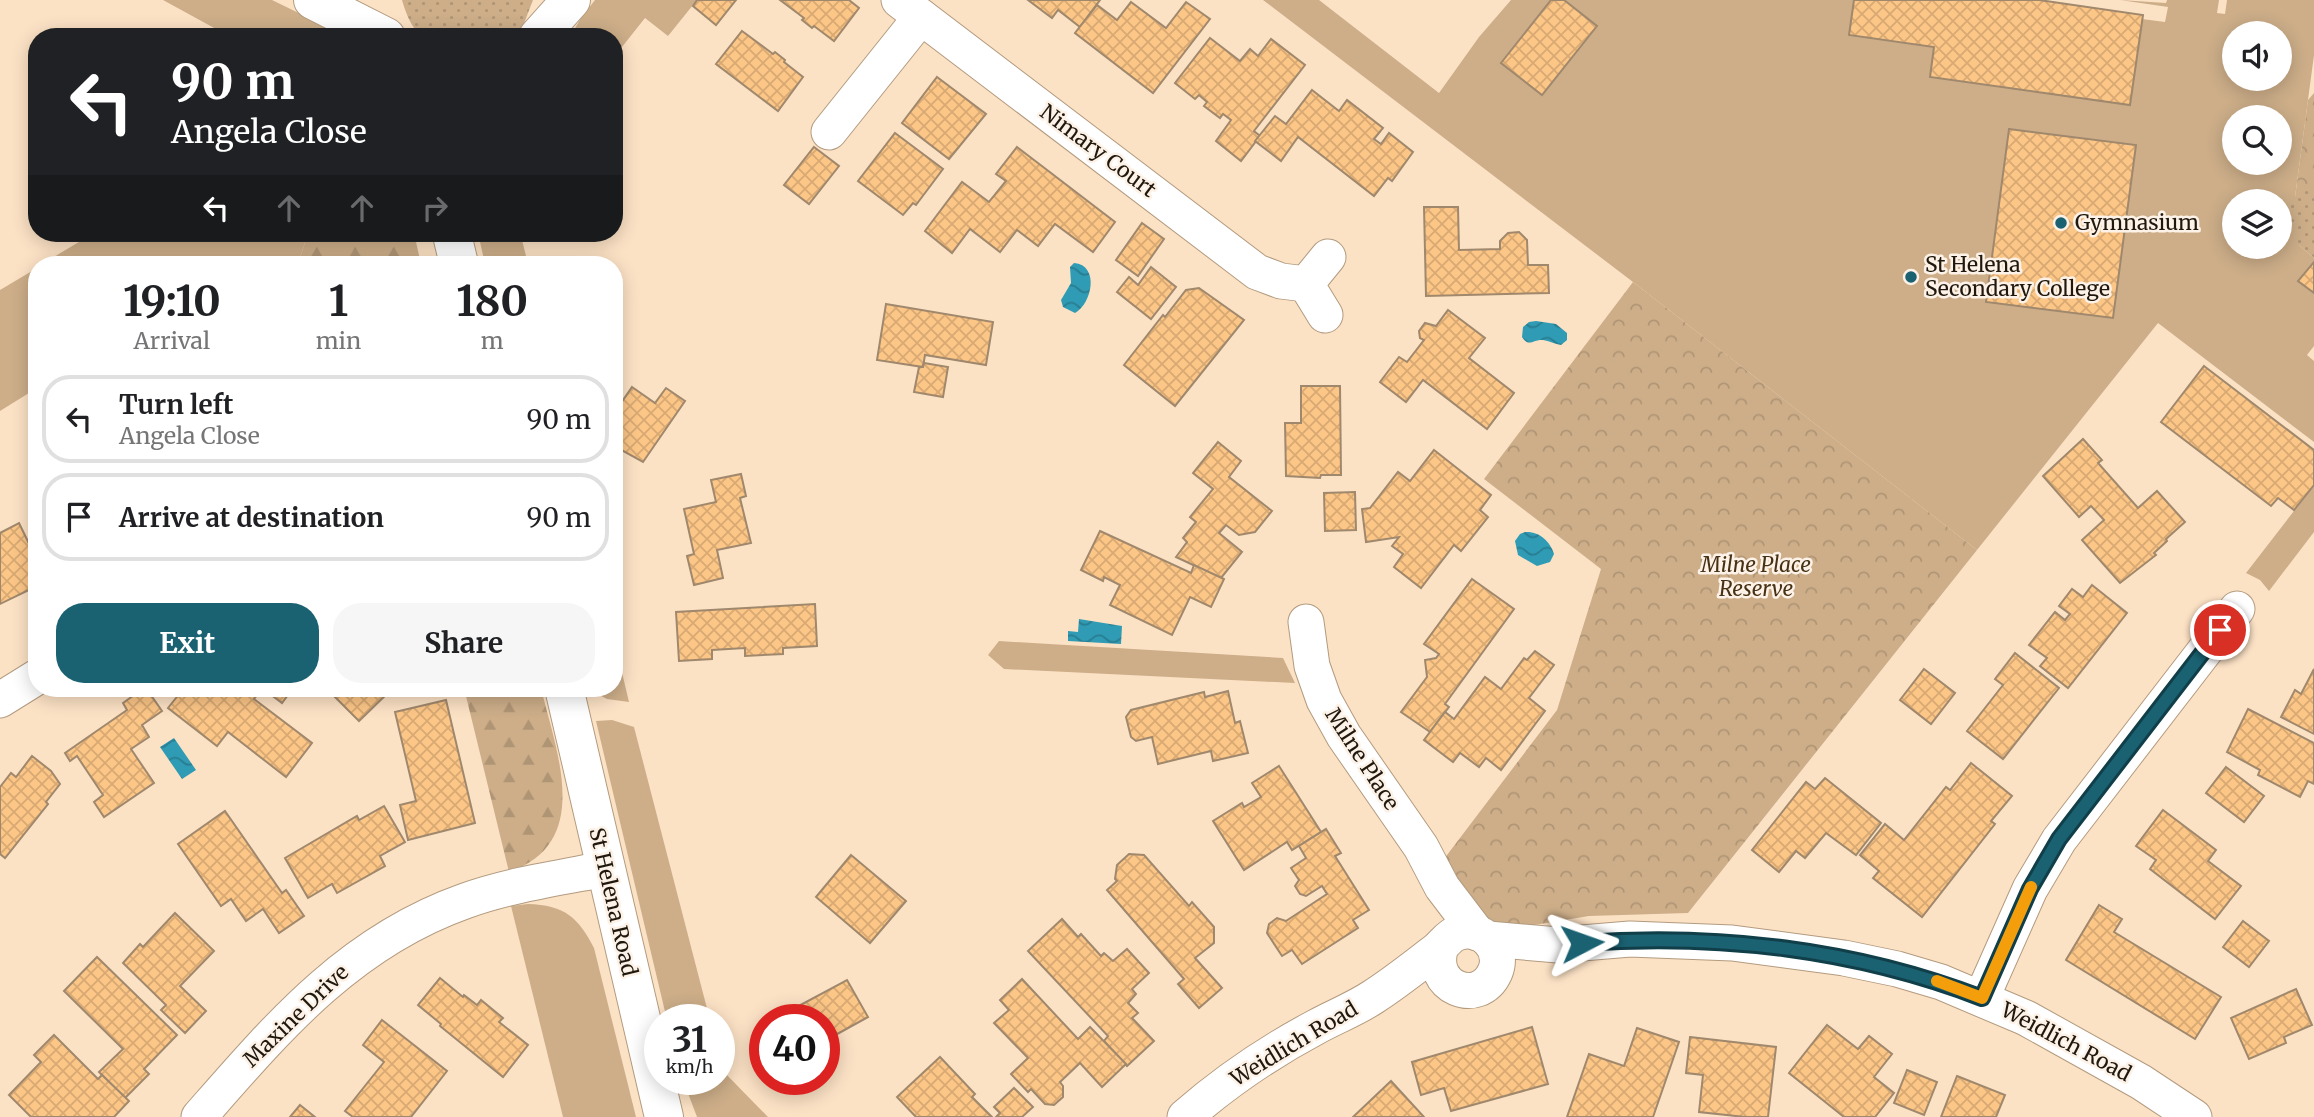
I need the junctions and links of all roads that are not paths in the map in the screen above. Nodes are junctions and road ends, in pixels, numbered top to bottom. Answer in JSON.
{"nodes":[{"id":1,"x":313,"y":0,"type":"edge"},
{"id":2,"x":381,"y":0,"type":"edge"},
{"id":3,"x":550,"y":0,"type":"edge"},
{"id":4,"x":571,"y":0,"type":"edge"},
{"id":5,"x":910,"y":8,"type":"edge"},
{"id":6,"x":368,"y":28,"type":"edge"},
{"id":7,"x":390,"y":28,"type":"edge"},
{"id":8,"x":541,"y":28,"type":"edge"},
{"id":9,"x":545,"y":28,"type":"edge"},
{"id":10,"x":829,"y":132,"type":"dead end"},
{"id":11,"x":1328,"y":257,"type":"dead end"},
{"id":12,"x":1306,"y":284,"type":"junction"},
{"id":13,"x":1325,"y":315,"type":"dead end"},
{"id":14,"x":2237,"y":610,"type":"dead end"},
{"id":15,"x":1306,"y":621,"type":"dead end"},
{"id":16,"x":28,"y":682,"type":"edge"},
{"id":17,"x":566,"y":697,"type":"edge"},
{"id":18,"x":0,"y":699,"type":"edge"},
{"id":19,"x":605,"y":869,"type":"junction"},
{"id":20,"x":1442,"y":887,"type":"junction"},
{"id":21,"x":1483,"y":936,"type":"junction"},
{"id":22,"x":1443,"y":945,"type":"junction"},
{"id":23,"x":1558,"y":945,"type":"junction"},
{"id":24,"x":1493,"y":975,"type":"junction"},
{"id":25,"x":1452,"y":986,"type":"junction"},
{"id":26,"x":1371,"y":998,"type":"junction"},
{"id":27,"x":1982,"y":998,"type":"junction"},
{"id":28,"x":199,"y":1117,"type":"edge"},
{"id":29,"x":664,"y":1117,"type":"edge"},
{"id":30,"x":1185,"y":1117,"type":"edge"},
{"id":31,"x":2194,"y":1117,"type":"edge"}],
"edges":[{"from":1,"to":6,"type":"main road"},
{"from":2,"to":7,"type":"main road"},
{"from":3,"to":8,"type":"main road"},
{"from":4,"to":9,"type":"main road"},
{"from":5,"to":10,"type":"street"},
{"from":5,"to":12,"type":"street","name":"Nimary Court"},
{"from":11,"to":12,"type":"street"},
{"from":12,"to":13,"type":"street"},
{"from":14,"to":27,"type":"street"},
{"from":15,"to":20,"type":"street","name":"Milne Place"},
{"from":16,"to":18,"type":"street"},
{"from":17,"to":19,"type":"main road","name":"St Helena Road"},
{"from":19,"to":28,"type":"street","name":"Maxine Drive"},
{"from":19,"to":29,"type":"main road","name":"St Helena Road"},
{"from":20,"to":21,"type":"street","name":"Milne Place"},
{"from":20,"to":22,"type":"street","name":"Milne Place"},
{"from":21,"to":22,"type":"street"},
{"from":21,"to":23,"type":"street","name":"Weidlich Road"},
{"from":21,"to":24,"type":"street"},
{"from":22,"to":25,"type":"street"},
{"from":22,"to":26,"type":"street","name":"Weidlich Road"},
{"from":23,"to":24,"type":"street","name":"Weidlich Road"},
{"from":23,"to":27,"type":"street","name":"Weidlich Road"},
{"from":24,"to":25,"type":"street"},
{"from":25,"to":26,"type":"street","name":"Weidlich Road"},
{"from":26,"to":30,"type":"street","name":"Weidlich Road"},
{"from":27,"to":31,"type":"street","name":"Weidlich Road"}]}
